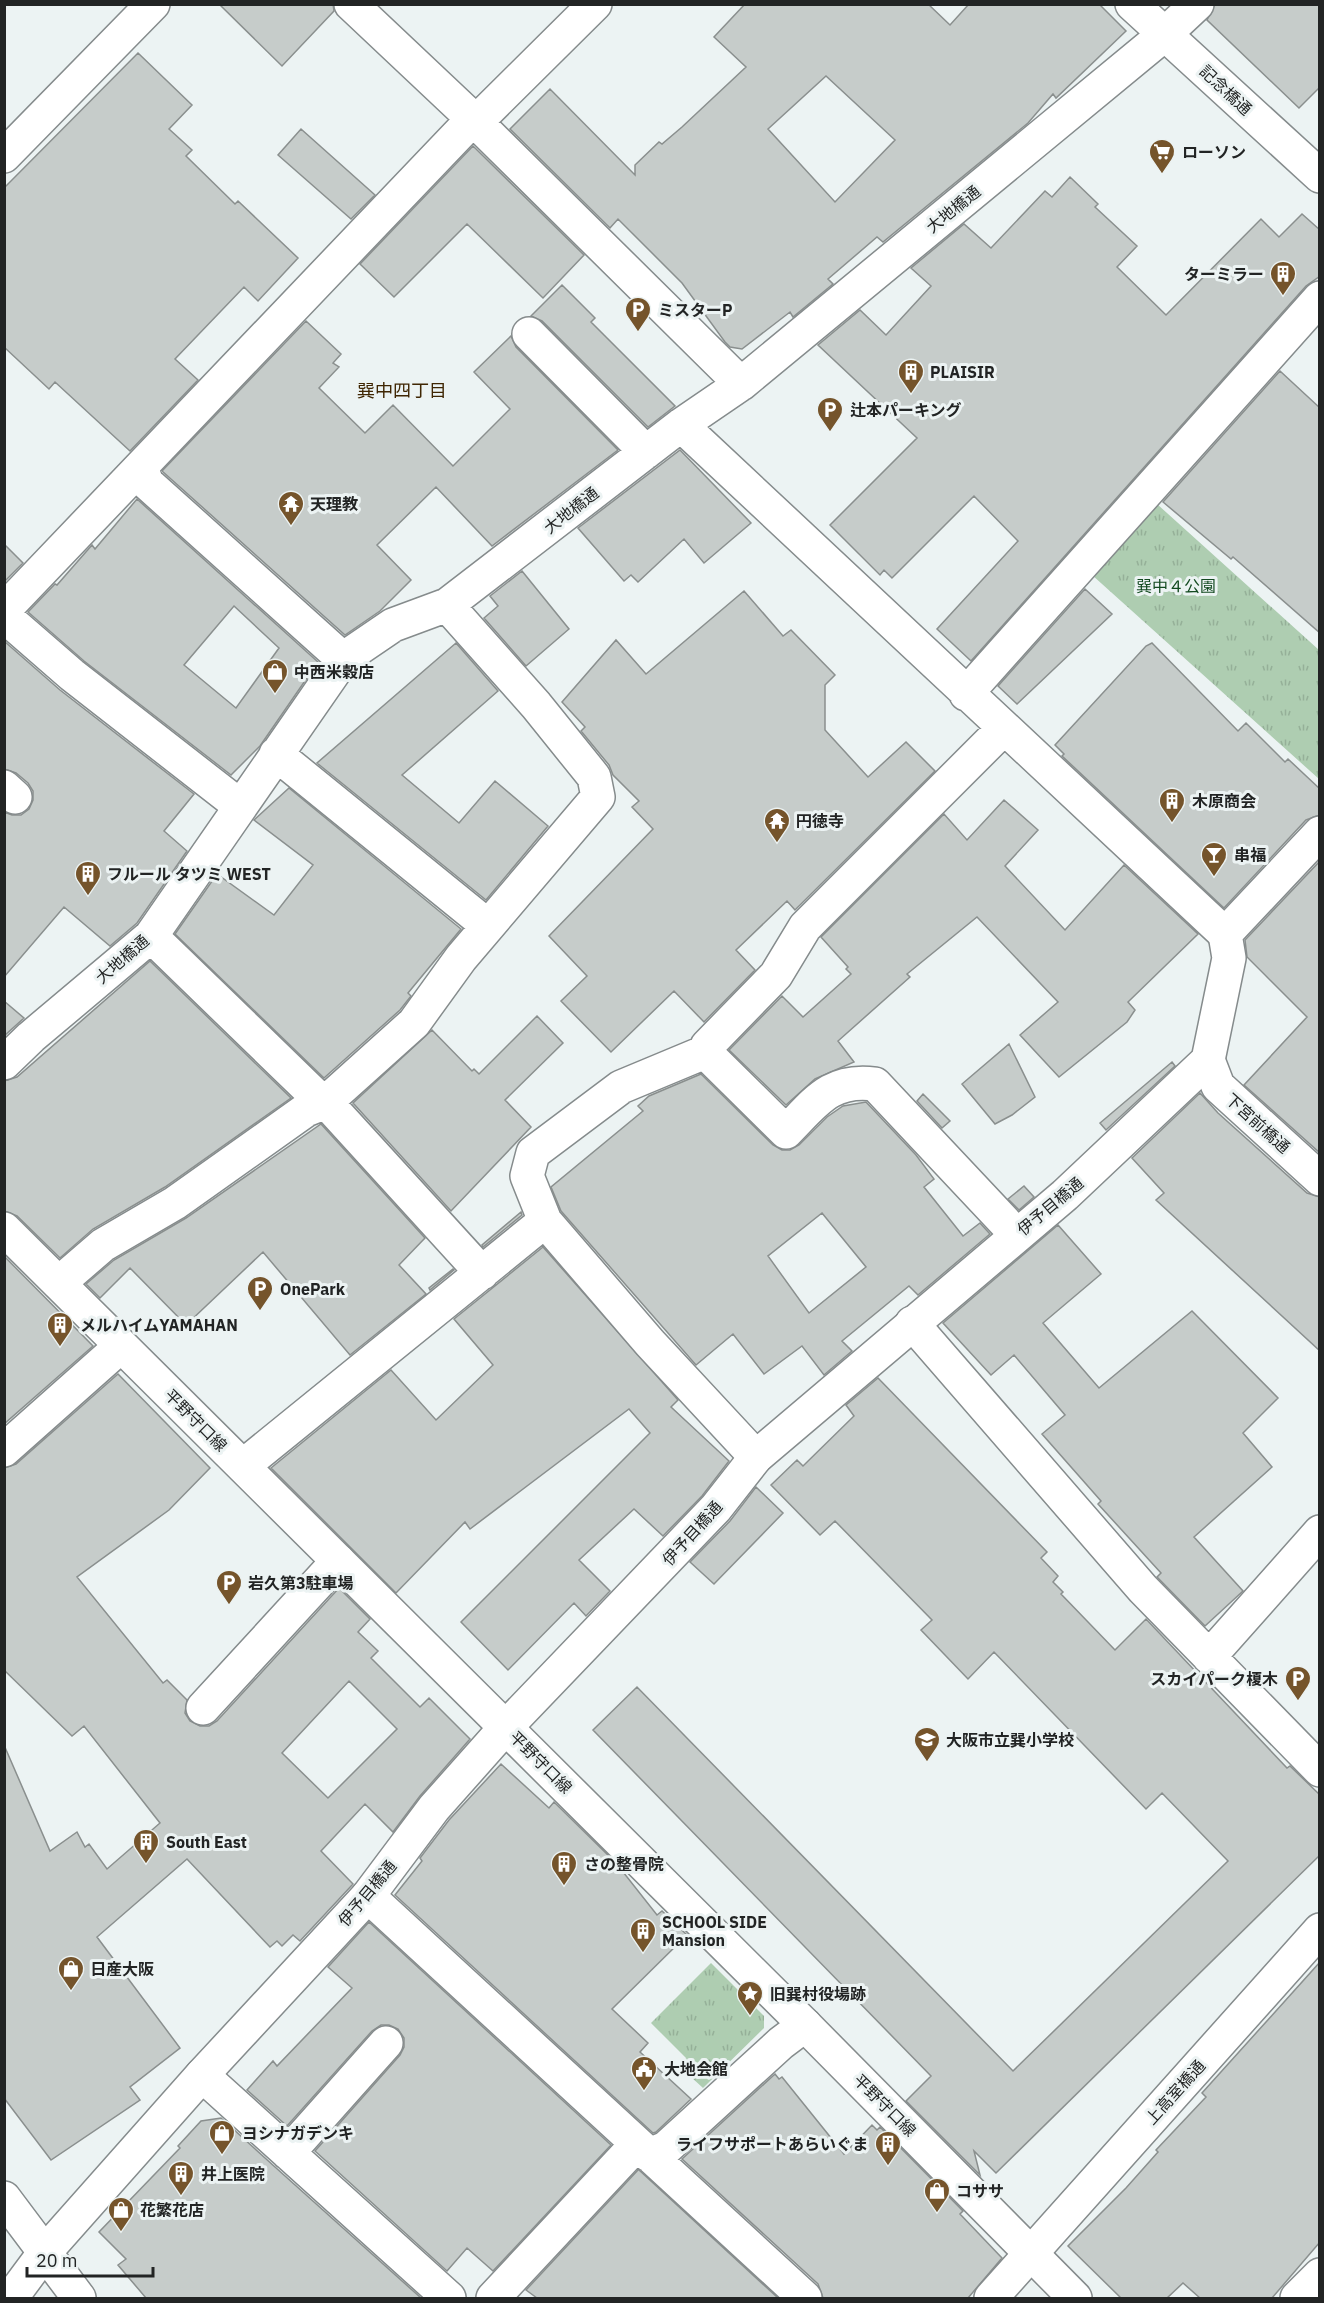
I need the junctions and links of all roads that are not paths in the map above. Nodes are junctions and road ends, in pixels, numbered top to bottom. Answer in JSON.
{"nodes":[{"id":1,"x":153,"y":4,"type":"edge"},
{"id":2,"x":351,"y":4,"type":"edge"},
{"id":3,"x":595,"y":4,"type":"edge"},
{"id":4,"x":1132,"y":4,"type":"edge"},
{"id":5,"x":1197,"y":4,"type":"edge"},
{"id":6,"x":1165,"y":34,"type":"junction"},
{"id":7,"x":474,"y":121,"type":"junction"},
{"id":8,"x":4,"y":156,"type":"edge"},
{"id":9,"x":1320,"y":176,"type":"edge"},
{"id":10,"x":1320,"y":298,"type":"edge"},
{"id":11,"x":529,"y":334,"type":"dead end"},
{"id":12,"x":741,"y":384,"type":"junction"},
{"id":13,"x":681,"y":425,"type":"junction"},
{"id":14,"x":646,"y":452,"type":"junction"},
{"id":15,"x":141,"y":468,"type":"junction"},
{"id":16,"x":447,"y":605,"type":"junction"},
{"id":17,"x":4,"y":610,"type":"edge"},
{"id":18,"x":4,"y":616,"type":"edge"},
{"id":19,"x":344,"y":659,"type":"junction"},
{"id":20,"x":966,"y":694,"type":"junction"},
{"id":21,"x":1004,"y":729,"type":"junction"},
{"id":22,"x":276,"y":754,"type":"junction"},
{"id":23,"x":240,"y":806,"type":"junction"},
{"id":24,"x":1320,"y":833,"type":"edge"},
{"id":25,"x":488,"y":926,"type":"junction"},
{"id":26,"x":1225,"y":934,"type":"junction"},
{"id":27,"x":151,"y":936,"type":"junction"},
{"id":28,"x":705,"y":1052,"type":"junction"},
{"id":29,"x":1208,"y":1060,"type":"junction"},
{"id":30,"x":4,"y":1063,"type":"edge"},
{"id":31,"x":326,"y":1102,"type":"junction"},
{"id":32,"x":1320,"y":1179,"type":"edge"},
{"id":33,"x":545,"y":1221,"type":"junction"},
{"id":34,"x":4,"y":1229,"type":"edge"},
{"id":35,"x":1016,"y":1234,"type":"junction"},
{"id":36,"x":482,"y":1273,"type":"junction"},
{"id":37,"x":59,"y":1283,"type":"junction"},
{"id":38,"x":912,"y":1323,"type":"junction"},
{"id":39,"x":121,"y":1346,"type":"junction"},
{"id":40,"x":4,"y":1449,"type":"edge"},
{"id":41,"x":756,"y":1457,"type":"junction"},
{"id":42,"x":243,"y":1466,"type":"junction"},
{"id":43,"x":1320,"y":1532,"type":"edge"},
{"id":44,"x":338,"y":1561,"type":"junction"},
{"id":45,"x":1209,"y":1657,"type":"junction"},
{"id":46,"x":203,"y":1708,"type":"dead end"},
{"id":47,"x":506,"y":1727,"type":"junction"},
{"id":48,"x":1320,"y":1770,"type":"edge"},
{"id":49,"x":368,"y":1896,"type":"junction"},
{"id":50,"x":1320,"y":1930,"type":"edge"},
{"id":51,"x":806,"y":2025,"type":"junction"},
{"id":52,"x":386,"y":2043,"type":"dead end"},
{"id":53,"x":202,"y":2075,"type":"junction"},
{"id":54,"x":643,"y":2150,"type":"junction"},
{"id":55,"x":288,"y":2153,"type":"junction"},
{"id":56,"x":4,"y":2198,"type":"edge"},
{"id":57,"x":45,"y":2252,"type":"junction"},
{"id":58,"x":1031,"y":2254,"type":"junction"},
{"id":59,"x":1320,"y":2275,"type":"edge"},
{"id":60,"x":11,"y":2298,"type":"edge"},
{"id":61,"x":79,"y":2298,"type":"edge"},
{"id":62,"x":449,"y":2298,"type":"edge"},
{"id":63,"x":493,"y":2298,"type":"edge"},
{"id":64,"x":805,"y":2298,"type":"edge"},
{"id":65,"x":991,"y":2298,"type":"edge"},
{"id":66,"x":1075,"y":2298,"type":"edge"},
{"id":67,"x":1297,"y":2298,"type":"edge"}],
"edges":[{"from":1,"to":8,"type":"main road"},
{"from":2,"to":7,"type":"main road"},
{"from":3,"to":7,"type":"main road"},
{"from":4,"to":6,"type":"main road","name":"記念橋通"},
{"from":5,"to":6,"type":"main road","name":"大地橋通"},
{"from":6,"to":9,"type":"main road","name":"記念橋通"},
{"from":6,"to":12,"type":"main road","name":"大地橋通"},
{"from":7,"to":12,"type":"main road"},
{"from":7,"to":15,"type":"main road"},
{"from":10,"to":20,"type":"main road"},
{"from":11,"to":14,"type":"main road"},
{"from":12,"to":13,"type":"main road","name":"大地橋通"},
{"from":13,"to":14,"type":"main road","name":"大地橋通"},
{"from":13,"to":20,"type":"main road"},
{"from":14,"to":16,"type":"main road","name":"大地橋通"},
{"from":15,"to":17,"type":"main road"},
{"from":15,"to":19,"type":"main road"},
{"from":16,"to":19,"type":"main road","name":"大地橋通"},
{"from":16,"to":25,"type":"main road"},
{"from":18,"to":23,"type":"main road"},
{"from":19,"to":22,"type":"main road","name":"大地橋通"},
{"from":20,"to":21,"type":"main road"},
{"from":21,"to":26,"type":"main road"},
{"from":21,"to":28,"type":"main road"},
{"from":22,"to":23,"type":"main road","name":"大地橋通"},
{"from":22,"to":25,"type":"main road"},
{"from":23,"to":27,"type":"main road","name":"大地橋通"},
{"from":24,"to":26,"type":"main road"},
{"from":25,"to":31,"type":"main road"},
{"from":26,"to":29,"type":"main road"},
{"from":27,"to":30,"type":"main road","name":"大地橋通"},
{"from":27,"to":31,"type":"main road"},
{"from":28,"to":33,"type":"main road"},
{"from":28,"to":35,"type":"main road"},
{"from":29,"to":32,"type":"main road","name":"下宮前橋通"},
{"from":29,"to":35,"type":"main road","name":"伊予目橋通"},
{"from":31,"to":36,"type":"main road"},
{"from":31,"to":37,"type":"main road"},
{"from":33,"to":36,"type":"main road"},
{"from":33,"to":41,"type":"main road"},
{"from":34,"to":37,"type":"main road","name":"平野守口線"},
{"from":35,"to":38,"type":"main road","name":"伊予目橋通"},
{"from":36,"to":42,"type":"main road"},
{"from":37,"to":39,"type":"main road","name":"平野守口線"},
{"from":38,"to":41,"type":"main road","name":"伊予目橋通"},
{"from":38,"to":45,"type":"main road"},
{"from":39,"to":40,"type":"main road"},
{"from":39,"to":42,"type":"main road","name":"平野守口線"},
{"from":41,"to":47,"type":"main road","name":"伊予目橋通"},
{"from":42,"to":44,"type":"main road","name":"平野守口線"},
{"from":43,"to":45,"type":"main road"},
{"from":44,"to":46,"type":"main road"},
{"from":44,"to":47,"type":"main road","name":"平野守口線"},
{"from":45,"to":48,"type":"main road"},
{"from":47,"to":49,"type":"main road","name":"伊予目橋通"},
{"from":47,"to":51,"type":"main road","name":"平野守口線"},
{"from":49,"to":53,"type":"main road","name":"伊予目橋通"},
{"from":49,"to":54,"type":"main road"},
{"from":50,"to":58,"type":"main road","name":"上高室橋通"},
{"from":51,"to":54,"type":"main road"},
{"from":51,"to":58,"type":"main road","name":"平野守口線"},
{"from":52,"to":55,"type":"main road"},
{"from":53,"to":55,"type":"main road"},
{"from":53,"to":57,"type":"main road","name":"伊予目橋通"},
{"from":54,"to":63,"type":"main road"},
{"from":54,"to":64,"type":"main road"},
{"from":55,"to":62,"type":"main road"},
{"from":56,"to":57,"type":"main road"},
{"from":57,"to":60,"type":"main road","name":"伊予目橋通"},
{"from":57,"to":61,"type":"main road"},
{"from":58,"to":65,"type":"main road","name":"上高室橋通"},
{"from":58,"to":66,"type":"main road","name":"平野守口線"},
{"from":59,"to":67,"type":"main road"}]}
